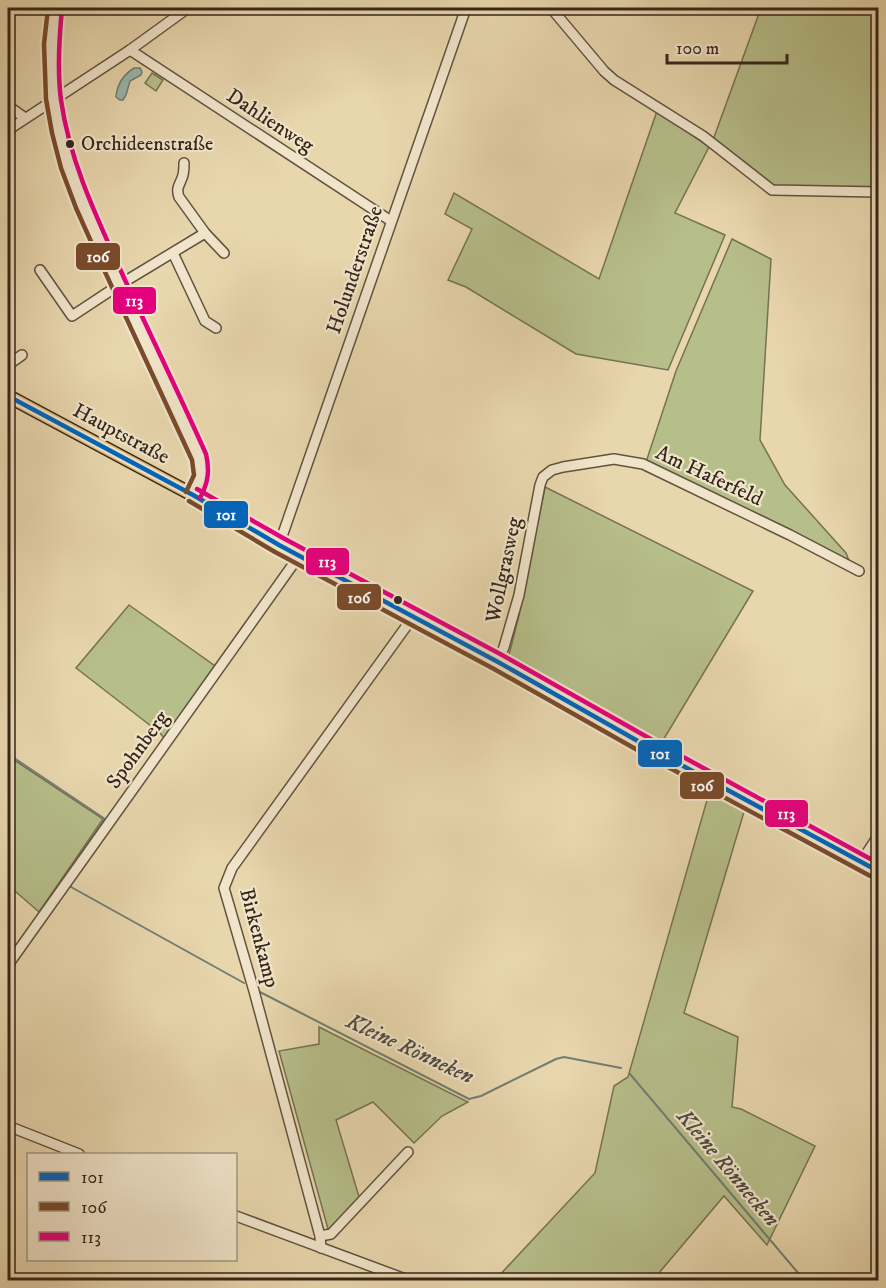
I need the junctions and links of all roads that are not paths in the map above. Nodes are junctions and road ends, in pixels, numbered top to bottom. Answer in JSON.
{"nodes":[{"id":1,"x":55,"y":8,"type":"edge"},
{"id":2,"x":188,"y":8,"type":"edge"},
{"id":3,"x":466,"y":8,"type":"edge"},
{"id":4,"x":551,"y":8,"type":"edge"},
{"id":5,"x":130,"y":50,"type":"junction"},
{"id":6,"x":53,"y":99,"type":"junction"},
{"id":7,"x":8,"y":106,"type":"edge"},
{"id":8,"x":25,"y":118,"type":"junction"},
{"id":9,"x":8,"y":130,"type":"edge"},
{"id":10,"x":184,"y":163,"type":"dead end"},
{"id":11,"x":879,"y":192,"type":"edge"},
{"id":12,"x":391,"y":221,"type":"junction"},
{"id":13,"x":205,"y":233,"type":"junction"},
{"id":14,"x":173,"y":253,"type":"junction"},
{"id":15,"x":224,"y":253,"type":"dead end"},
{"id":16,"x":40,"y":270,"type":"dead end"},
{"id":17,"x":119,"y":285,"type":"junction"},
{"id":18,"x":216,"y":328,"type":"dead end"},
{"id":19,"x":22,"y":355,"type":"dead end"},
{"id":20,"x":8,"y":365,"type":"edge"},
{"id":21,"x":8,"y":396,"type":"edge"},
{"id":22,"x":540,"y":485,"type":"joint"},
{"id":23,"x":193,"y":495,"type":"junction"},
{"id":24,"x":279,"y":545,"type":"junction"},
{"id":25,"x":299,"y":556,"type":"junction"},
{"id":26,"x":859,"y":571,"type":"dead end"},
{"id":27,"x":413,"y":617,"type":"junction"},
{"id":28,"x":498,"y":662,"type":"junction"},
{"id":29,"x":879,"y":836,"type":"edge"},
{"id":30,"x":861,"y":862,"type":"junction"},
{"id":31,"x":879,"y":871,"type":"edge"},
{"id":32,"x":8,"y":965,"type":"edge"},
{"id":33,"x":8,"y":1126,"type":"edge"},
{"id":34,"x":408,"y":1152,"type":"dead end"},
{"id":35,"x":74,"y":1153,"type":"edge"},
{"id":36,"x":237,"y":1216,"type":"edge"},
{"id":37,"x":321,"y":1236,"type":"junction"},
{"id":38,"x":321,"y":1248,"type":"junction"},
{"id":39,"x":408,"y":1281,"type":"edge"}],
"edges":[{"from":1,"to":6,"type":"street"},
{"from":2,"to":5,"type":"street"},
{"from":3,"to":12,"type":"street","name":"Holunderstraße"},
{"from":4,"to":11,"type":"street"},
{"from":5,"to":6,"type":"street"},
{"from":5,"to":12,"type":"street","name":"Dahlienweg"},
{"from":6,"to":8,"type":"street"},
{"from":6,"to":17,"type":"street"},
{"from":7,"to":8,"type":"street"},
{"from":8,"to":9,"type":"street"},
{"from":10,"to":13,"type":"street"},
{"from":12,"to":24,"type":"street","name":"Holunderstraße"},
{"from":13,"to":14,"type":"street"},
{"from":13,"to":15,"type":"street"},
{"from":14,"to":17,"type":"street"},
{"from":14,"to":18,"type":"street"},
{"from":16,"to":17,"type":"street"},
{"from":17,"to":23,"type":"street"},
{"from":19,"to":20,"type":"street"},
{"from":21,"to":23,"type":"main road","name":"Hauptstraße"},
{"from":22,"to":26,"type":"street","name":"Am Haferfeld"},
{"from":22,"to":28,"type":"street","name":"Wollgrasweg"},
{"from":23,"to":24,"type":"main road","name":"Hauptstraße"},
{"from":24,"to":25,"type":"main road","name":"Hauptstraße"},
{"from":25,"to":27,"type":"main road","name":"Hauptstraße"},
{"from":25,"to":32,"type":"street","name":"Spohnberg"},
{"from":27,"to":28,"type":"main road","name":"Hauptstraße"},
{"from":27,"to":37,"type":"street","name":"Birkenkamp"},
{"from":28,"to":30,"type":"main road","name":"Hauptstraße"},
{"from":29,"to":30,"type":"street"},
{"from":30,"to":31,"type":"main road","name":"Hauptstraße"},
{"from":33,"to":35,"type":"street"},
{"from":34,"to":37,"type":"street"},
{"from":36,"to":38,"type":"street"},
{"from":37,"to":38,"type":"street","name":"Birkenkamp"},
{"from":38,"to":39,"type":"street"}]}
